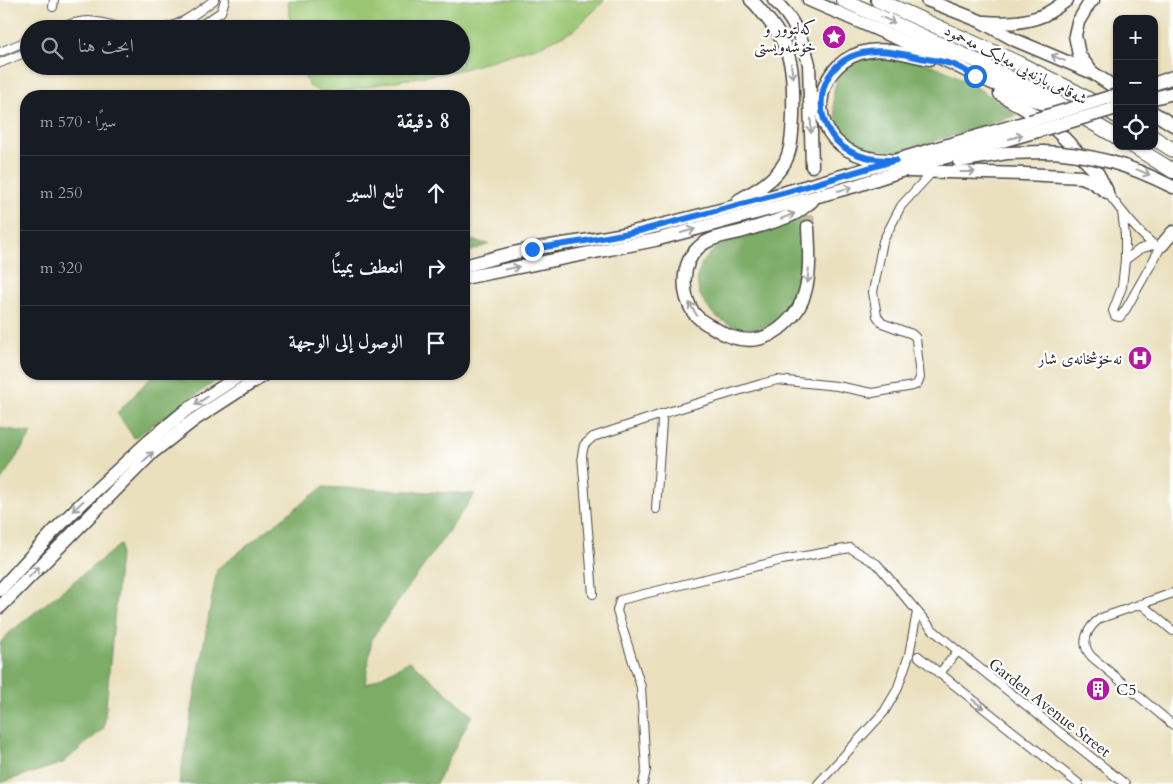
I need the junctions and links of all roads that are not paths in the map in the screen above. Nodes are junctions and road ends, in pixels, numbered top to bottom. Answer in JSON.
{"nodes":[{"id":1,"x":214,"y":0,"type":"edge"},
{"id":2,"x":225,"y":0,"type":"edge"},
{"id":3,"x":751,"y":0,"type":"edge"},
{"id":4,"x":774,"y":0,"type":"edge"},
{"id":5,"x":809,"y":0,"type":"edge"},
{"id":6,"x":843,"y":0,"type":"edge"},
{"id":7,"x":878,"y":0,"type":"edge"},
{"id":8,"x":927,"y":0,"type":"edge"},
{"id":9,"x":1067,"y":0,"type":"edge"},
{"id":10,"x":1093,"y":0,"type":"edge"},
{"id":11,"x":184,"y":20,"type":"edge"},
{"id":12,"x":209,"y":20,"type":"edge"},
{"id":13,"x":980,"y":21,"type":"junction"},
{"id":14,"x":20,"y":44,"type":"edge"},
{"id":15,"x":0,"y":52,"type":"edge"},
{"id":16,"x":20,"y":55,"type":"edge"},
{"id":17,"x":0,"y":63,"type":"edge"},
{"id":18,"x":952,"y":64,"type":"junction"},
{"id":19,"x":1093,"y":73,"type":"junction"},
{"id":20,"x":975,"y":76,"type":"junction"},
{"id":21,"x":1173,"y":77,"type":"edge"},
{"id":22,"x":1158,"y":83,"type":"edge"},
{"id":23,"x":1113,"y":86,"type":"edge"},
{"id":24,"x":1113,"y":96,"type":"edge"},
{"id":25,"x":1113,"y":109,"type":"edge"},
{"id":26,"x":1075,"y":113,"type":"junction"},
{"id":27,"x":1113,"y":114,"type":"edge"},
{"id":28,"x":1158,"y":116,"type":"edge"},
{"id":29,"x":1173,"y":125,"type":"edge"},
{"id":30,"x":1032,"y":126,"type":"junction"},
{"id":31,"x":1113,"y":135,"type":"edge"},
{"id":32,"x":1158,"y":141,"type":"edge"},
{"id":33,"x":1139,"y":150,"type":"edge"},
{"id":34,"x":1173,"y":150,"type":"edge"},
{"id":35,"x":899,"y":165,"type":"junction"},
{"id":36,"x":812,"y":166,"type":"tunnel mouth"},
{"id":37,"x":932,"y":166,"type":"junction"},
{"id":38,"x":1173,"y":171,"type":"edge"},
{"id":39,"x":1173,"y":187,"type":"edge"},
{"id":40,"x":1107,"y":192,"type":"junction"},
{"id":41,"x":822,"y":195,"type":"junction"},
{"id":42,"x":1122,"y":212,"type":"junction"},
{"id":43,"x":710,"y":213,"type":"junction"},
{"id":44,"x":808,"y":227,"type":"tunnel mouth"},
{"id":45,"x":1173,"y":232,"type":"edge"},
{"id":46,"x":653,"y":234,"type":"junction"},
{"id":47,"x":1158,"y":246,"type":"junction"},
{"id":48,"x":1125,"y":260,"type":"junction"},
{"id":49,"x":470,"y":264,"type":"edge"},
{"id":50,"x":470,"y":277,"type":"edge"},
{"id":51,"x":233,"y":380,"type":"edge"},
{"id":52,"x":256,"y":380,"type":"edge"},
{"id":53,"x":661,"y":414,"type":"junction"},
{"id":54,"x":656,"y":509,"type":"dead end"},
{"id":55,"x":0,"y":590,"type":"edge"},
{"id":56,"x":1173,"y":593,"type":"edge"},
{"id":57,"x":593,"y":594,"type":"dead end"},
{"id":58,"x":1141,"y":604,"type":"junction"},
{"id":59,"x":0,"y":607,"type":"edge"},
{"id":60,"x":917,"y":612,"type":"junction"},
{"id":61,"x":1173,"y":631,"type":"edge"},
{"id":62,"x":958,"y":651,"type":"junction"},
{"id":63,"x":918,"y":656,"type":"dead end"},
{"id":64,"x":939,"y":674,"type":"junction"},
{"id":65,"x":1173,"y":725,"type":"edge"},
{"id":66,"x":643,"y":784,"type":"edge"},
{"id":67,"x":818,"y":784,"type":"edge"},
{"id":68,"x":1079,"y":784,"type":"edge"},
{"id":69,"x":1125,"y":784,"type":"edge"}],
"edges":[{"from":1,"to":11,"type":"street"},
{"from":2,"to":12,"type":"street"},
{"from":3,"to":43,"type":"main road","one_way":true},
{"from":4,"to":36,"type":"main road","one_way":true},
{"from":5,"to":18,"type":"main road"},
{"from":6,"to":26,"type":"highway","name":"شەقامی بازنەیی مەلیک مەحمود","one_way":true},
{"from":7,"to":27,"type":"highway","name":"شەقامی بازنەیی مەلیک مەحمود"},
{"from":8,"to":13,"type":"main road"},
{"from":9,"to":13,"type":"main road"},
{"from":10,"to":19,"type":"main road"},
{"from":19,"to":13,"type":"main road","one_way":true},
{"from":14,"to":15,"type":"street"},
{"from":16,"to":17,"type":"street"},
{"from":18,"to":20,"type":"main road"},
{"from":18,"to":35,"type":"main road"},
{"from":19,"to":23,"type":"main road"},
{"from":20,"to":26,"type":"main road"},
{"from":20,"to":40,"type":"main road"},
{"from":21,"to":22,"type":"main road"},
{"from":24,"to":30,"type":"main road","bridge":true},
{"from":25,"to":30,"type":"main road","bridge":true},
{"from":26,"to":31,"type":"highway","name":"شەقامی بازنەیی مەلیک مەحمود"},
{"from":28,"to":29,"type":"main road"},
{"from":30,"to":35,"type":"main road"},
{"from":37,"to":30,"type":"main road","one_way":true},
{"from":32,"to":34,"type":"highway"},
{"from":33,"to":38,"type":"highway"},
{"from":35,"to":37,"type":"main road"},
{"from":41,"to":35,"type":"main road","one_way":true},
{"from":35,"to":43,"type":"main road"},
{"from":37,"to":39,"type":"main road","one_way":true,"bridge":true},
{"from":37,"to":40,"type":"main road","one_way":true},
{"from":37,"to":53,"type":"street"},
{"from":40,"to":42,"type":"street"},
{"from":44,"to":41,"type":"main road","one_way":true},
{"from":46,"to":41,"type":"main road","one_way":true},
{"from":42,"to":47,"type":"street"},
{"from":42,"to":48,"type":"street"},
{"from":43,"to":46,"type":"main road"},
{"from":45,"to":47,"type":"main road"},
{"from":46,"to":49,"type":"main road"},
{"from":50,"to":46,"type":"main road","one_way":true},
{"from":47,"to":48,"type":"street"},
{"from":47,"to":48,"type":"street"},
{"from":51,"to":55,"type":"main road","one_way":true},
{"from":59,"to":52,"type":"main road","one_way":true},
{"from":53,"to":54,"type":"street"},
{"from":53,"to":57,"type":"street"},
{"from":56,"to":58,"type":"street"},
{"from":58,"to":61,"type":"street"},
{"from":58,"to":65,"type":"street"},
{"from":60,"to":62,"type":"street","name":"Garden Avenue Street"},
{"from":60,"to":66,"type":"street","name":"Garden Avenue Street"},
{"from":60,"to":67,"type":"street"},
{"from":62,"to":64,"type":"street"},
{"from":62,"to":69,"type":"street","name":"Garden Avenue Street"},
{"from":63,"to":64,"type":"street"},
{"from":64,"to":68,"type":"street","one_way":true}]}
